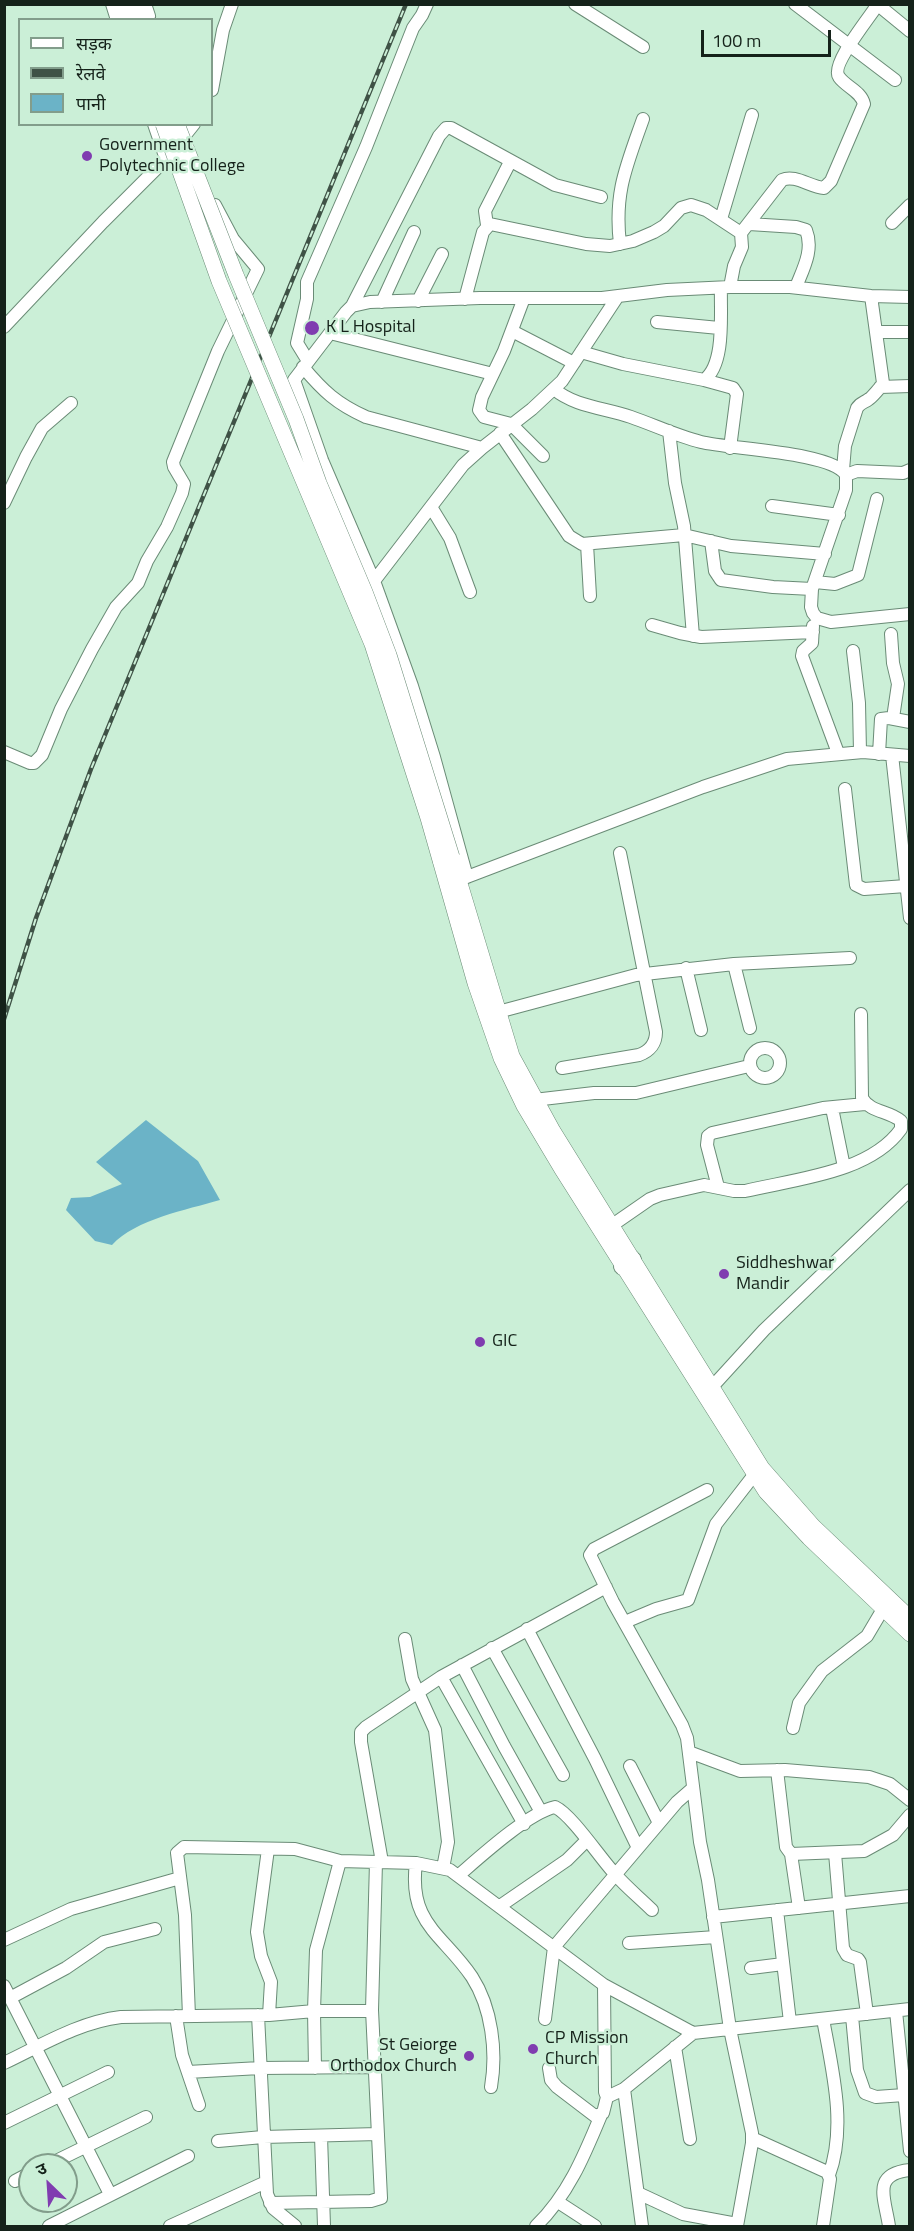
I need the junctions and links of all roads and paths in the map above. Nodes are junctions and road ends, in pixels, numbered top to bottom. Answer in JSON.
{"nodes":[{"id":1,"x":145,"y":4,"type":"edge"},
{"id":2,"x":232,"y":4,"type":"edge"},
{"id":3,"x":426,"y":4,"type":"edge"},
{"id":4,"x":575,"y":4,"type":"edge"},
{"id":5,"x":795,"y":4,"type":"edge"},
{"id":6,"x":878,"y":5,"type":"edge"},
{"id":7,"x":144,"y":18,"type":"edge"},
{"id":8,"x":909,"y":31,"type":"edge"},
{"id":9,"x":849,"y":45,"type":"junction"},
{"id":10,"x":643,"y":47,"type":"dead end"},
{"id":11,"x":895,"y":80,"type":"dead end"},
{"id":12,"x":213,"y":85,"type":"edge"},
{"id":13,"x":752,"y":115,"type":"dead end"},
{"id":14,"x":643,"y":120,"type":"dead end"},
{"id":15,"x":155,"y":126,"type":"edge"},
{"id":16,"x":165,"y":126,"type":"edge"},
{"id":17,"x":186,"y":128,"type":"edge"},
{"id":18,"x":166,"y":159,"type":"junction"},
{"id":19,"x":510,"y":162,"type":"junction"},
{"id":20,"x":601,"y":197,"type":"dead end"},
{"id":21,"x":909,"y":205,"type":"edge"},
{"id":22,"x":721,"y":219,"type":"junction"},
{"id":23,"x":892,"y":223,"type":"dead end"},
{"id":24,"x":487,"y":225,"type":"junction"},
{"id":25,"x":745,"y":229,"type":"junction"},
{"id":26,"x":414,"y":232,"type":"dead end"},
{"id":27,"x":620,"y":244,"type":"junction"},
{"id":28,"x":442,"y":254,"type":"dead end"},
{"id":29,"x":725,"y":287,"type":"junction"},
{"id":30,"x":796,"y":287,"type":"junction"},
{"id":31,"x":618,"y":296,"type":"junction"},
{"id":32,"x":871,"y":296,"type":"junction"},
{"id":33,"x":909,"y":297,"type":"edge"},
{"id":34,"x":524,"y":298,"type":"junction"},
{"id":35,"x":465,"y":299,"type":"junction"},
{"id":36,"x":418,"y":301,"type":"junction"},
{"id":37,"x":382,"y":302,"type":"junction"},
{"id":38,"x":352,"y":306,"type":"junction"},
{"id":39,"x":657,"y":322,"type":"dead end"},
{"id":40,"x":4,"y":327,"type":"edge"},
{"id":41,"x":719,"y":328,"type":"junction"},
{"id":42,"x":512,"y":331,"type":"junction"},
{"id":43,"x":876,"y":332,"type":"junction"},
{"id":44,"x":909,"y":332,"type":"edge"},
{"id":45,"x":330,"y":333,"type":"junction"},
{"id":46,"x":581,"y":352,"type":"junction"},
{"id":47,"x":574,"y":363,"type":"junction"},
{"id":48,"x":305,"y":364,"type":"junction"},
{"id":49,"x":493,"y":374,"type":"junction"},
{"id":50,"x":704,"y":380,"type":"junction"},
{"id":51,"x":909,"y":386,"type":"edge"},
{"id":52,"x":880,"y":387,"type":"junction"},
{"id":53,"x":554,"y":389,"type":"junction"},
{"id":54,"x":71,"y":402,"type":"dead end"},
{"id":55,"x":511,"y":424,"type":"junction"},
{"id":56,"x":669,"y":431,"type":"junction"},
{"id":57,"x":500,"y":433,"type":"junction"},
{"id":58,"x":482,"y":448,"type":"junction"},
{"id":59,"x":730,"y":448,"type":"junction"},
{"id":60,"x":543,"y":456,"type":"dead end"},
{"id":61,"x":909,"y":470,"type":"edge"},
{"id":62,"x":845,"y":472,"type":"junction"},
{"id":63,"x":877,"y":499,"type":"dead end"},
{"id":64,"x":4,"y":502,"type":"edge"},
{"id":65,"x":772,"y":506,"type":"dead end"},
{"id":66,"x":431,"y":507,"type":"junction"},
{"id":67,"x":839,"y":515,"type":"junction"},
{"id":68,"x":684,"y":535,"type":"junction"},
{"id":69,"x":711,"y":541,"type":"junction"},
{"id":70,"x":587,"y":544,"type":"junction"},
{"id":71,"x":825,"y":554,"type":"junction"},
{"id":72,"x":374,"y":581,"type":"junction"},
{"id":73,"x":814,"y":586,"type":"junction"},
{"id":74,"x":470,"y":592,"type":"dead end"},
{"id":75,"x":590,"y":596,"type":"dead end"},
{"id":76,"x":813,"y":613,"type":"junction"},
{"id":77,"x":909,"y":614,"type":"edge"},
{"id":78,"x":652,"y":625,"type":"dead end"},
{"id":79,"x":813,"y":632,"type":"junction"},
{"id":80,"x":891,"y":634,"type":"dead end"},
{"id":81,"x":693,"y":636,"type":"junction"},
{"id":82,"x":853,"y":651,"type":"dead end"},
{"id":83,"x":893,"y":718,"type":"junction"},
{"id":84,"x":909,"y":722,"type":"edge"},
{"id":85,"x":4,"y":752,"type":"edge"},
{"id":86,"x":860,"y":752,"type":"junction"},
{"id":87,"x":838,"y":753,"type":"junction"},
{"id":88,"x":886,"y":754,"type":"junction"},
{"id":89,"x":909,"y":756,"type":"edge"},
{"id":90,"x":845,"y":789,"type":"dead end"},
{"id":91,"x":904,"y":813,"type":"edge"},
{"id":92,"x":620,"y":853,"type":"dead end"},
{"id":93,"x":446,"y":859,"type":"junction"},
{"id":94,"x":457,"y":881,"type":"junction"},
{"id":95,"x":906,"y":886,"type":"junction"},
{"id":96,"x":909,"y":918,"type":"edge"},
{"id":97,"x":850,"y":958,"type":"dead end"},
{"id":98,"x":734,"y":964,"type":"junction"},
{"id":99,"x":686,"y":968,"type":"junction"},
{"id":100,"x":645,"y":974,"type":"junction"},
{"id":101,"x":498,"y":1012,"type":"junction"},
{"id":102,"x":861,"y":1014,"type":"dead end"},
{"id":103,"x":750,"y":1028,"type":"dead end"},
{"id":104,"x":701,"y":1030,"type":"dead end"},
{"id":105,"x":749,"y":1066,"type":"dead end"},
{"id":106,"x":562,"y":1068,"type":"dead end"},
{"id":107,"x":534,"y":1100,"type":"junction"},
{"id":108,"x":865,"y":1104,"type":"junction"},
{"id":109,"x":832,"y":1108,"type":"junction"},
{"id":110,"x":844,"y":1167,"type":"junction"},
{"id":111,"x":718,"y":1187,"type":"junction"},
{"id":112,"x":909,"y":1190,"type":"edge"},
{"id":113,"x":611,"y":1226,"type":"junction"},
{"id":114,"x":627,"y":1263,"type":"junction"},
{"id":115,"x":712,"y":1387,"type":"junction"},
{"id":116,"x":754,"y":1476,"type":"junction"},
{"id":117,"x":707,"y":1490,"type":"dead end"},
{"id":118,"x":606,"y":1587,"type":"junction"},
{"id":119,"x":883,"y":1609,"type":"junction"},
{"id":120,"x":909,"y":1618,"type":"edge"},
{"id":121,"x":625,"y":1622,"type":"junction"},
{"id":122,"x":527,"y":1629,"type":"junction"},
{"id":123,"x":909,"y":1634,"type":"edge"},
{"id":124,"x":405,"y":1639,"type":"dead end"},
{"id":125,"x":492,"y":1648,"type":"junction"},
{"id":126,"x":462,"y":1665,"type":"junction"},
{"id":127,"x":441,"y":1677,"type":"junction"},
{"id":128,"x":417,"y":1692,"type":"junction"},
{"id":129,"x":793,"y":1728,"type":"dead end"},
{"id":130,"x":689,"y":1752,"type":"junction"},
{"id":131,"x":630,"y":1766,"type":"dead end"},
{"id":132,"x":777,"y":1770,"type":"junction"},
{"id":133,"x":563,"y":1775,"type":"dead end"},
{"id":134,"x":693,"y":1788,"type":"junction"},
{"id":135,"x":909,"y":1800,"type":"edge"},
{"id":136,"x":541,"y":1812,"type":"junction"},
{"id":137,"x":909,"y":1815,"type":"edge"},
{"id":138,"x":659,"y":1823,"type":"junction"},
{"id":139,"x":524,"y":1824,"type":"junction"},
{"id":140,"x":586,"y":1841,"type":"junction"},
{"id":141,"x":639,"y":1848,"type":"junction"},
{"id":142,"x":268,"y":1849,"type":"junction"},
{"id":143,"x":836,"y":1853,"type":"junction"},
{"id":144,"x":791,"y":1854,"type":"junction"},
{"id":145,"x":340,"y":1861,"type":"junction"},
{"id":146,"x":379,"y":1862,"type":"junction"},
{"id":147,"x":416,"y":1863,"type":"junction"},
{"id":148,"x":443,"y":1868,"type":"junction"},
{"id":149,"x":459,"y":1875,"type":"junction"},
{"id":150,"x":616,"y":1875,"type":"junction"},
{"id":151,"x":180,"y":1878,"type":"junction"},
{"id":152,"x":909,"y":1896,"type":"edge"},
{"id":153,"x":839,"y":1904,"type":"junction"},
{"id":154,"x":500,"y":1906,"type":"junction"},
{"id":155,"x":799,"y":1908,"type":"junction"},
{"id":156,"x":652,"y":1910,"type":"dead end"},
{"id":157,"x":777,"y":1910,"type":"junction"},
{"id":158,"x":713,"y":1917,"type":"junction"},
{"id":159,"x":155,"y":1929,"type":"dead end"},
{"id":160,"x":716,"y":1937,"type":"junction"},
{"id":161,"x":4,"y":1940,"type":"edge"},
{"id":162,"x":629,"y":1943,"type":"dead end"},
{"id":163,"x":554,"y":1947,"type":"junction"},
{"id":164,"x":783,"y":1964,"type":"junction"},
{"id":165,"x":751,"y":1968,"type":"dead end"},
{"id":166,"x":604,"y":1985,"type":"junction"},
{"id":167,"x":4,"y":1986,"type":"edge"},
{"id":168,"x":10,"y":1998,"type":"junction"},
{"id":169,"x":909,"y":2009,"type":"edge"},
{"id":170,"x":314,"y":2011,"type":"junction"},
{"id":171,"x":372,"y":2011,"type":"junction"},
{"id":172,"x":896,"y":2011,"type":"junction"},
{"id":173,"x":867,"y":2014,"type":"junction"},
{"id":174,"x":264,"y":2015,"type":"junction"},
{"id":175,"x":176,"y":2016,"type":"junction"},
{"id":176,"x":189,"y":2016,"type":"junction"},
{"id":177,"x":852,"y":2016,"type":"junction"},
{"id":178,"x":545,"y":2019,"type":"dead end"},
{"id":179,"x":823,"y":2019,"type":"junction"},
{"id":180,"x":790,"y":2022,"type":"junction"},
{"id":181,"x":730,"y":2029,"type":"junction"},
{"id":182,"x":693,"y":2033,"type":"junction"},
{"id":183,"x":675,"y":2047,"type":"junction"},
{"id":184,"x":36,"y":2048,"type":"junction"},
{"id":185,"x":4,"y":2063,"type":"edge"},
{"id":186,"x":373,"y":2067,"type":"junction"},
{"id":187,"x":260,"y":2068,"type":"junction"},
{"id":188,"x":315,"y":2068,"type":"junction"},
{"id":189,"x":549,"y":2068,"type":"dead end"},
{"id":190,"x":188,"y":2072,"type":"junction"},
{"id":191,"x":108,"y":2073,"type":"dead end"},
{"id":192,"x":491,"y":2088,"type":"dead end"},
{"id":193,"x":624,"y":2089,"type":"junction"},
{"id":194,"x":60,"y":2096,"type":"junction"},
{"id":195,"x":904,"y":2096,"type":"junction"},
{"id":196,"x":607,"y":2097,"type":"junction"},
{"id":197,"x":199,"y":2105,"type":"dead end"},
{"id":198,"x":601,"y":2115,"type":"junction"},
{"id":199,"x":146,"y":2116,"type":"dead end"},
{"id":200,"x":4,"y":2123,"type":"edge"},
{"id":201,"x":378,"y":2134,"type":"junction"},
{"id":202,"x":321,"y":2136,"type":"junction"},
{"id":203,"x":263,"y":2137,"type":"junction"},
{"id":204,"x":752,"y":2138,"type":"junction"},
{"id":205,"x":690,"y":2139,"type":"dead end"},
{"id":206,"x":218,"y":2141,"type":"dead end"},
{"id":207,"x":86,"y":2147,"type":"junction"},
{"id":208,"x":909,"y":2151,"type":"edge"},
{"id":209,"x":73,"y":2153,"type":"edge"},
{"id":210,"x":188,"y":2156,"type":"dead end"},
{"id":211,"x":909,"y":2170,"type":"edge"},
{"id":212,"x":829,"y":2175,"type":"junction"},
{"id":213,"x":18,"y":2179,"type":"edge"},
{"id":214,"x":15,"y":2181,"type":"dead end"},
{"id":215,"x":266,"y":2182,"type":"junction"},
{"id":216,"x":638,"y":2193,"type":"junction"},
{"id":217,"x":110,"y":2194,"type":"junction"},
{"id":218,"x":323,"y":2201,"type":"junction"},
{"id":219,"x":558,"y":2202,"type":"junction"},
{"id":220,"x":270,"y":2203,"type":"junction"},
{"id":221,"x":737,"y":2225,"type":"edge"},
{"id":222,"x":49,"y":2226,"type":"edge"},
{"id":223,"x":170,"y":2226,"type":"edge"},
{"id":224,"x":295,"y":2226,"type":"edge"},
{"id":225,"x":324,"y":2226,"type":"edge"},
{"id":226,"x":536,"y":2226,"type":"edge"},
{"id":227,"x":595,"y":2226,"type":"edge"},
{"id":228,"x":642,"y":2226,"type":"edge"},
{"id":229,"x":823,"y":2226,"type":"edge"},
{"id":230,"x":889,"y":2226,"type":"edge"}],
"edges":[{"from":1,"to":7,"type":"street"},
{"from":2,"to":12,"type":"street"},
{"from":3,"to":48,"type":"street"},
{"from":4,"to":10,"type":"street"},
{"from":5,"to":9,"type":"street"},
{"from":6,"to":8,"type":"street"},
{"from":6,"to":9,"type":"street"},
{"from":9,"to":11,"type":"street"},
{"from":9,"to":25,"type":"street"},
{"from":13,"to":22,"type":"street"},
{"from":14,"to":27,"type":"street"},
{"from":15,"to":18,"type":"street"},
{"from":16,"to":93,"type":"main road","bridge":true},
{"from":17,"to":18,"type":"street"},
{"from":17,"to":85,"type":"street"},
{"from":17,"to":93,"type":"main road","bridge":true},
{"from":18,"to":40,"type":"street"},
{"from":19,"to":20,"type":"street"},
{"from":19,"to":24,"type":"street"},
{"from":19,"to":38,"type":"street"},
{"from":21,"to":23,"type":"street"},
{"from":22,"to":25,"type":"street"},
{"from":22,"to":27,"type":"street"},
{"from":24,"to":27,"type":"street"},
{"from":24,"to":35,"type":"street"},
{"from":25,"to":29,"type":"street"},
{"from":25,"to":30,"type":"street"},
{"from":26,"to":37,"type":"street"},
{"from":28,"to":36,"type":"street"},
{"from":29,"to":30,"type":"street"},
{"from":29,"to":31,"type":"street"},
{"from":29,"to":41,"type":"street"},
{"from":30,"to":32,"type":"street"},
{"from":31,"to":34,"type":"street"},
{"from":31,"to":46,"type":"street"},
{"from":32,"to":33,"type":"street"},
{"from":32,"to":43,"type":"street"},
{"from":34,"to":35,"type":"street"},
{"from":34,"to":42,"type":"street"},
{"from":35,"to":36,"type":"street"},
{"from":36,"to":37,"type":"street"},
{"from":37,"to":38,"type":"street"},
{"from":38,"to":45,"type":"street"},
{"from":39,"to":41,"type":"street"},
{"from":41,"to":50,"type":"street"},
{"from":42,"to":47,"type":"street"},
{"from":42,"to":49,"type":"street"},
{"from":43,"to":44,"type":"street"},
{"from":43,"to":52,"type":"street"},
{"from":45,"to":48,"type":"street"},
{"from":45,"to":49,"type":"street"},
{"from":46,"to":47,"type":"street"},
{"from":46,"to":50,"type":"street"},
{"from":47,"to":53,"type":"street"},
{"from":48,"to":58,"type":"street"},
{"from":48,"to":72,"type":"street"},
{"from":49,"to":55,"type":"street"},
{"from":50,"to":59,"type":"street"},
{"from":51,"to":52,"type":"street"},
{"from":52,"to":62,"type":"street"},
{"from":53,"to":55,"type":"street"},
{"from":53,"to":56,"type":"street"},
{"from":54,"to":64,"type":"street"},
{"from":55,"to":57,"type":"street"},
{"from":55,"to":60,"type":"street"},
{"from":56,"to":59,"type":"street"},
{"from":56,"to":68,"type":"street"},
{"from":57,"to":58,"type":"street"},
{"from":57,"to":70,"type":"street"},
{"from":58,"to":66,"type":"street"},
{"from":59,"to":62,"type":"street"},
{"from":61,"to":62,"type":"street"},
{"from":62,"to":67,"type":"street"},
{"from":63,"to":73,"type":"street"},
{"from":65,"to":67,"type":"street"},
{"from":66,"to":72,"type":"street"},
{"from":66,"to":74,"type":"street"},
{"from":67,"to":71,"type":"street"},
{"from":68,"to":69,"type":"street"},
{"from":68,"to":70,"type":"street"},
{"from":68,"to":81,"type":"street"},
{"from":69,"to":71,"type":"street"},
{"from":69,"to":73,"type":"street"},
{"from":70,"to":75,"type":"street"},
{"from":71,"to":73,"type":"street"},
{"from":72,"to":94,"type":"street"},
{"from":73,"to":76,"type":"street"},
{"from":76,"to":77,"type":"street"},
{"from":76,"to":79,"type":"street"},
{"from":78,"to":81,"type":"street"},
{"from":79,"to":81,"type":"street"},
{"from":79,"to":87,"type":"street"},
{"from":80,"to":83,"type":"street"},
{"from":82,"to":86,"type":"street"},
{"from":83,"to":84,"type":"street"},
{"from":83,"to":88,"type":"street"},
{"from":86,"to":87,"type":"street"},
{"from":86,"to":88,"type":"street"},
{"from":87,"to":94,"type":"street"},
{"from":88,"to":89,"type":"street"},
{"from":88,"to":91,"type":"street"},
{"from":90,"to":95,"type":"street"},
{"from":91,"to":95,"type":"street"},
{"from":92,"to":100,"type":"street"},
{"from":93,"to":94,"type":"main road"},
{"from":94,"to":101,"type":"main road"},
{"from":94,"to":114,"type":"main road"},
{"from":95,"to":96,"type":"street"},
{"from":97,"to":98,"type":"street"},
{"from":98,"to":99,"type":"street"},
{"from":98,"to":103,"type":"street"},
{"from":99,"to":100,"type":"street"},
{"from":99,"to":104,"type":"street"},
{"from":100,"to":101,"type":"street"},
{"from":100,"to":106,"type":"street"},
{"from":101,"to":107,"type":"main road"},
{"from":102,"to":108,"type":"street"},
{"from":105,"to":107,"type":"street"},
{"from":107,"to":113,"type":"main road"},
{"from":108,"to":109,"type":"street"},
{"from":108,"to":110,"type":"street"},
{"from":109,"to":110,"type":"street"},
{"from":109,"to":111,"type":"street"},
{"from":110,"to":111,"type":"street"},
{"from":111,"to":113,"type":"street"},
{"from":112,"to":115,"type":"street"},
{"from":113,"to":114,"type":"main road"},
{"from":114,"to":115,"type":"main road"},
{"from":114,"to":116,"type":"main road"},
{"from":115,"to":120,"type":"main road"},
{"from":116,"to":119,"type":"main road"},
{"from":116,"to":121,"type":"street"},
{"from":117,"to":118,"type":"street"},
{"from":118,"to":121,"type":"street"},
{"from":118,"to":122,"type":"street"},
{"from":119,"to":123,"type":"main road"},
{"from":119,"to":129,"type":"street"},
{"from":121,"to":130,"type":"street"},
{"from":122,"to":125,"type":"street"},
{"from":122,"to":141,"type":"street"},
{"from":124,"to":128,"type":"street"},
{"from":125,"to":126,"type":"street"},
{"from":125,"to":133,"type":"street"},
{"from":126,"to":127,"type":"street"},
{"from":126,"to":136,"type":"street"},
{"from":127,"to":128,"type":"street"},
{"from":127,"to":139,"type":"street"},
{"from":128,"to":146,"type":"street"},
{"from":128,"to":148,"type":"street"},
{"from":130,"to":132,"type":"street"},
{"from":130,"to":134,"type":"street"},
{"from":131,"to":138,"type":"street"},
{"from":132,"to":135,"type":"street"},
{"from":132,"to":144,"type":"street"},
{"from":134,"to":138,"type":"street"},
{"from":134,"to":158,"type":"street"},
{"from":136,"to":139,"type":"street"},
{"from":136,"to":140,"type":"street"},
{"from":137,"to":143,"type":"street"},
{"from":138,"to":141,"type":"street"},
{"from":139,"to":149,"type":"street"},
{"from":140,"to":150,"type":"street"},
{"from":140,"to":154,"type":"street"},
{"from":141,"to":150,"type":"street"},
{"from":142,"to":145,"type":"street"},
{"from":142,"to":151,"type":"street"},
{"from":142,"to":174,"type":"street"},
{"from":143,"to":144,"type":"street"},
{"from":143,"to":153,"type":"street"},
{"from":144,"to":155,"type":"street"},
{"from":145,"to":146,"type":"street"},
{"from":145,"to":170,"type":"street"},
{"from":146,"to":147,"type":"street"},
{"from":146,"to":171,"type":"street"},
{"from":147,"to":148,"type":"street"},
{"from":147,"to":192,"type":"street"},
{"from":148,"to":149,"type":"street"},
{"from":149,"to":154,"type":"street"},
{"from":150,"to":156,"type":"street"},
{"from":150,"to":163,"type":"street"},
{"from":151,"to":161,"type":"street"},
{"from":151,"to":176,"type":"street"},
{"from":152,"to":153,"type":"street"},
{"from":153,"to":155,"type":"street"},
{"from":153,"to":173,"type":"street"},
{"from":154,"to":163,"type":"street"},
{"from":155,"to":157,"type":"street"},
{"from":157,"to":158,"type":"street"},
{"from":157,"to":164,"type":"street"},
{"from":158,"to":160,"type":"street"},
{"from":159,"to":168,"type":"street"},
{"from":160,"to":162,"type":"street"},
{"from":160,"to":181,"type":"street"},
{"from":163,"to":166,"type":"street"},
{"from":163,"to":178,"type":"street"},
{"from":164,"to":165,"type":"street"},
{"from":164,"to":180,"type":"street"},
{"from":166,"to":182,"type":"street"},
{"from":166,"to":196,"type":"street"},
{"from":167,"to":168,"type":"street"},
{"from":168,"to":184,"type":"street"},
{"from":169,"to":172,"type":"street"},
{"from":170,"to":171,"type":"street"},
{"from":170,"to":174,"type":"street"},
{"from":170,"to":188,"type":"street"},
{"from":171,"to":186,"type":"street"},
{"from":172,"to":173,"type":"street"},
{"from":172,"to":195,"type":"street"},
{"from":173,"to":177,"type":"street"},
{"from":174,"to":176,"type":"street"},
{"from":174,"to":187,"type":"street"},
{"from":175,"to":176,"type":"street"},
{"from":175,"to":184,"type":"street"},
{"from":175,"to":190,"type":"street"},
{"from":177,"to":179,"type":"street"},
{"from":177,"to":195,"type":"street"},
{"from":179,"to":180,"type":"street"},
{"from":179,"to":212,"type":"street"},
{"from":180,"to":181,"type":"street"},
{"from":181,"to":182,"type":"street"},
{"from":181,"to":204,"type":"street"},
{"from":182,"to":183,"type":"street"},
{"from":183,"to":193,"type":"street"},
{"from":183,"to":205,"type":"street"},
{"from":184,"to":185,"type":"street"},
{"from":184,"to":194,"type":"street"},
{"from":186,"to":188,"type":"street"},
{"from":186,"to":201,"type":"street"},
{"from":187,"to":188,"type":"street"},
{"from":187,"to":190,"type":"street"},
{"from":187,"to":203,"type":"street"},
{"from":189,"to":198,"type":"street"},
{"from":190,"to":197,"type":"street"},
{"from":191,"to":194,"type":"street"},
{"from":193,"to":196,"type":"street"},
{"from":193,"to":216,"type":"street"},
{"from":194,"to":200,"type":"street"},
{"from":194,"to":207,"type":"street"},
{"from":195,"to":208,"type":"street"},
{"from":196,"to":198,"type":"street"},
{"from":198,"to":219,"type":"street"},
{"from":199,"to":207,"type":"street"},
{"from":201,"to":202,"type":"street"},
{"from":201,"to":218,"type":"street"},
{"from":202,"to":203,"type":"street"},
{"from":202,"to":218,"type":"street"},
{"from":203,"to":206,"type":"street"},
{"from":203,"to":215,"type":"street"},
{"from":204,"to":212,"type":"street"},
{"from":204,"to":221,"type":"street"},
{"from":207,"to":209,"type":"street"},
{"from":207,"to":217,"type":"street"},
{"from":210,"to":217,"type":"street"},
{"from":211,"to":230,"type":"street"},
{"from":212,"to":229,"type":"street"},
{"from":213,"to":214,"type":"street"},
{"from":215,"to":220,"type":"street"},
{"from":215,"to":223,"type":"street"},
{"from":216,"to":221,"type":"street"},
{"from":216,"to":228,"type":"street"},
{"from":217,"to":222,"type":"street"},
{"from":218,"to":220,"type":"street"},
{"from":218,"to":225,"type":"street"},
{"from":219,"to":226,"type":"street"},
{"from":219,"to":227,"type":"street"},
{"from":220,"to":224,"type":"street"}]}
